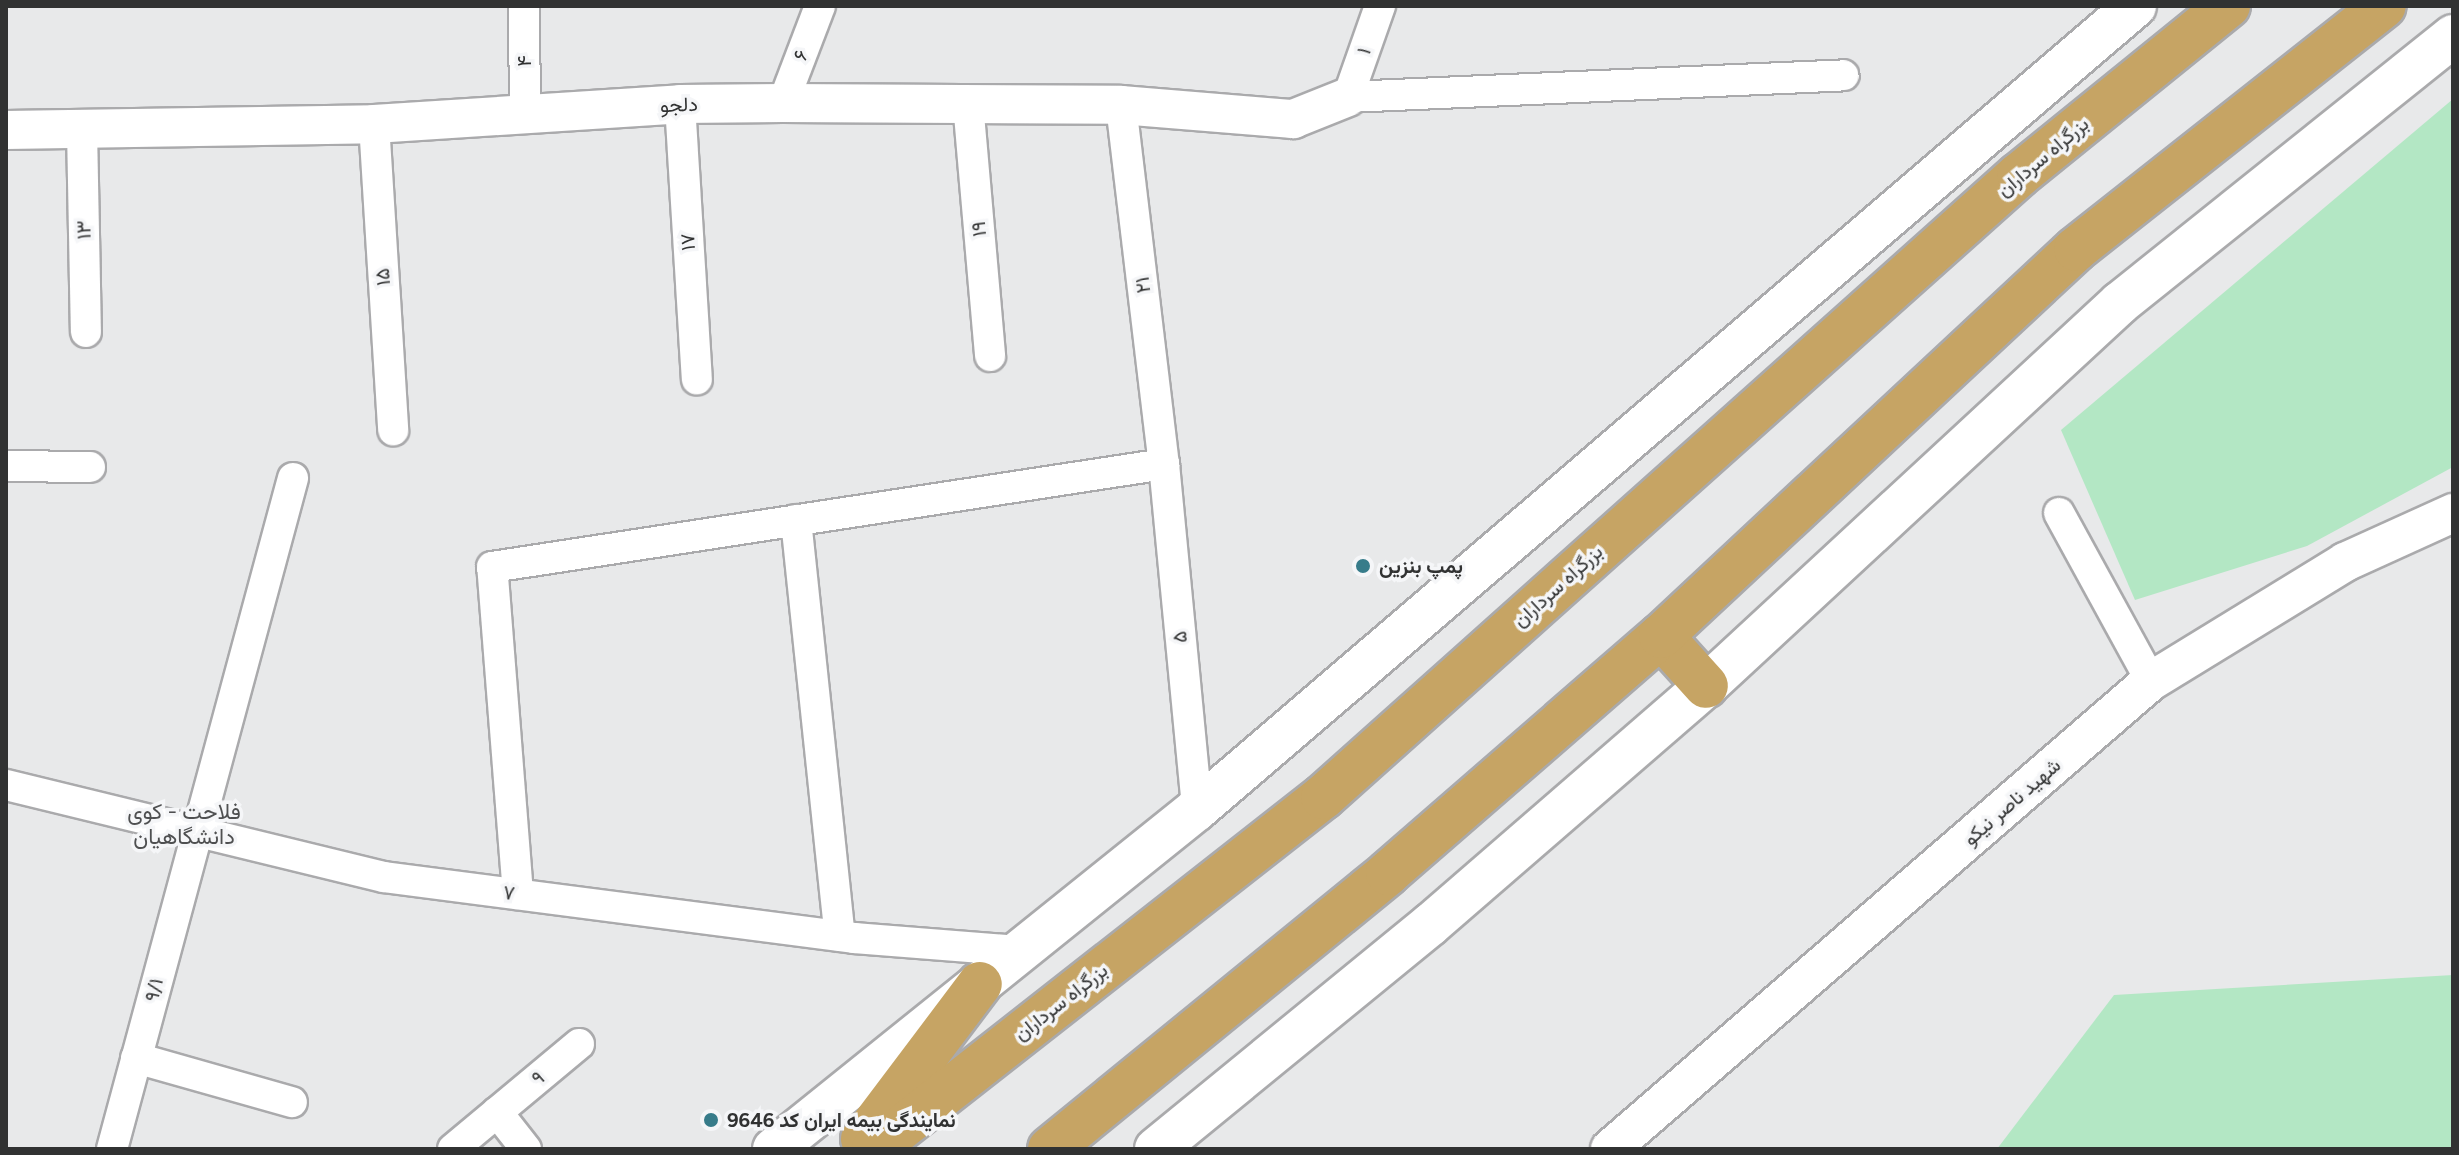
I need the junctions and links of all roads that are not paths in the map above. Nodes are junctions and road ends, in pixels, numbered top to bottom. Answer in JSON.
{"nodes":[{"id":1,"x":524,"y":6,"type":"edge"},
{"id":2,"x":820,"y":6,"type":"edge"},
{"id":3,"x":1380,"y":6,"type":"edge"},
{"id":4,"x":2135,"y":6,"type":"edge"},
{"id":5,"x":2228,"y":6,"type":"edge"},
{"id":6,"x":2384,"y":6,"type":"edge"},
{"id":7,"x":2453,"y":36,"type":"edge"},
{"id":8,"x":1844,"y":75,"type":"dead end"},
{"id":9,"x":1348,"y":97,"type":"junction"},
{"id":10,"x":783,"y":103,"type":"junction"},
{"id":11,"x":968,"y":103,"type":"junction"},
{"id":12,"x":680,"y":104,"type":"junction"},
{"id":13,"x":1121,"y":105,"type":"junction"},
{"id":14,"x":525,"y":115,"type":"junction"},
{"id":15,"x":374,"y":124,"type":"junction"},
{"id":16,"x":82,"y":129,"type":"junction"},
{"id":17,"x":6,"y":130,"type":"edge"},
{"id":18,"x":86,"y":332,"type":"dead end"},
{"id":19,"x":990,"y":356,"type":"dead end"},
{"id":20,"x":697,"y":379,"type":"dead end"},
{"id":21,"x":393,"y":430,"type":"dead end"},
{"id":22,"x":1164,"y":464,"type":"junction"},
{"id":23,"x":6,"y":466,"type":"edge"},
{"id":24,"x":90,"y":467,"type":"dead end"},
{"id":25,"x":293,"y":478,"type":"dead end"},
{"id":26,"x":2059,"y":513,"type":"dead end"},
{"id":27,"x":2453,"y":513,"type":"edge"},
{"id":28,"x":796,"y":520,"type":"junction"},
{"id":29,"x":1661,"y":636,"type":"junction"},
{"id":30,"x":2151,"y":681,"type":"junction"},
{"id":31,"x":1706,"y":686,"type":"junction"},
{"id":32,"x":6,"y":785,"type":"edge"},
{"id":33,"x":1197,"y":809,"type":"junction"},
{"id":34,"x":195,"y":831,"type":"junction"},
{"id":35,"x":518,"y":894,"type":"junction"},
{"id":36,"x":840,"y":936,"type":"junction"},
{"id":37,"x":1020,"y":951,"type":"junction"},
{"id":38,"x":980,"y":984,"type":"junction"},
{"id":39,"x":579,"y":1044,"type":"dead end"},
{"id":40,"x":136,"y":1058,"type":"junction"},
{"id":41,"x":292,"y":1102,"type":"dead end"},
{"id":42,"x":497,"y":1112,"type":"junction"},
{"id":43,"x":112,"y":1149,"type":"edge"},
{"id":44,"x":453,"y":1149,"type":"edge"},
{"id":45,"x":526,"y":1149,"type":"edge"},
{"id":46,"x":774,"y":1149,"type":"edge"},
{"id":47,"x":855,"y":1149,"type":"edge"},
{"id":48,"x":874,"y":1149,"type":"edge"},
{"id":49,"x":1050,"y":1149,"type":"edge"},
{"id":50,"x":1156,"y":1149,"type":"edge"},
{"id":51,"x":1610,"y":1149,"type":"edge"}],
"edges":[{"from":1,"to":14,"type":"street","name":"۴"},
{"from":2,"to":10,"type":"street","name":"۶"},
{"from":3,"to":9,"type":"street","name":"۱"},
{"from":4,"to":33,"type":"main road"},
{"from":5,"to":48,"type":"highway","name":"بزرگراه سرداران"},
{"from":6,"to":29,"type":"highway"},
{"from":7,"to":31,"type":"main road"},
{"from":8,"to":9,"type":"street"},
{"from":9,"to":13,"type":"street","name":"دلجو"},
{"from":10,"to":11,"type":"street","name":"دلجو"},
{"from":10,"to":12,"type":"street","name":"دلجو"},
{"from":11,"to":13,"type":"street","name":"دلجو"},
{"from":11,"to":19,"type":"street","name":"۱۹"},
{"from":12,"to":14,"type":"street","name":"دلجو"},
{"from":12,"to":20,"type":"street","name":"۱۷"},
{"from":13,"to":22,"type":"street","name":"۲۱"},
{"from":14,"to":15,"type":"street","name":"دلجو"},
{"from":15,"to":16,"type":"street","name":"دلجو"},
{"from":15,"to":21,"type":"street","name":"۱۵"},
{"from":16,"to":17,"type":"street","name":"دلجو"},
{"from":16,"to":18,"type":"street","name":"۱۳"},
{"from":22,"to":28,"type":"street"},
{"from":22,"to":33,"type":"street","name":"۵"},
{"from":23,"to":24,"type":"street"},
{"from":25,"to":34,"type":"street","name":"۹/۱"},
{"from":26,"to":30,"type":"street"},
{"from":27,"to":30,"type":"street","name":"شهید ناصر نیکو"},
{"from":28,"to":35,"type":"street"},
{"from":28,"to":36,"type":"street"},
{"from":29,"to":31,"type":"highway"},
{"from":29,"to":49,"type":"highway"},
{"from":30,"to":51,"type":"street","name":"شهید ناصر نیکو"},
{"from":31,"to":50,"type":"main road"},
{"from":32,"to":34,"type":"street","name":"۷"},
{"from":33,"to":37,"type":"main road"},
{"from":34,"to":35,"type":"street","name":"۷"},
{"from":34,"to":40,"type":"street","name":"۹/۱"},
{"from":35,"to":36,"type":"street","name":"۷"},
{"from":36,"to":37,"type":"street","name":"۷"},
{"from":37,"to":38,"type":"main road"},
{"from":38,"to":46,"type":"main road"},
{"from":38,"to":47,"type":"highway"},
{"from":39,"to":42,"type":"street","name":"۹"},
{"from":40,"to":41,"type":"street"},
{"from":40,"to":43,"type":"street","name":"۹/۱"},
{"from":42,"to":44,"type":"street","name":"۹"},
{"from":42,"to":45,"type":"street"}]}
